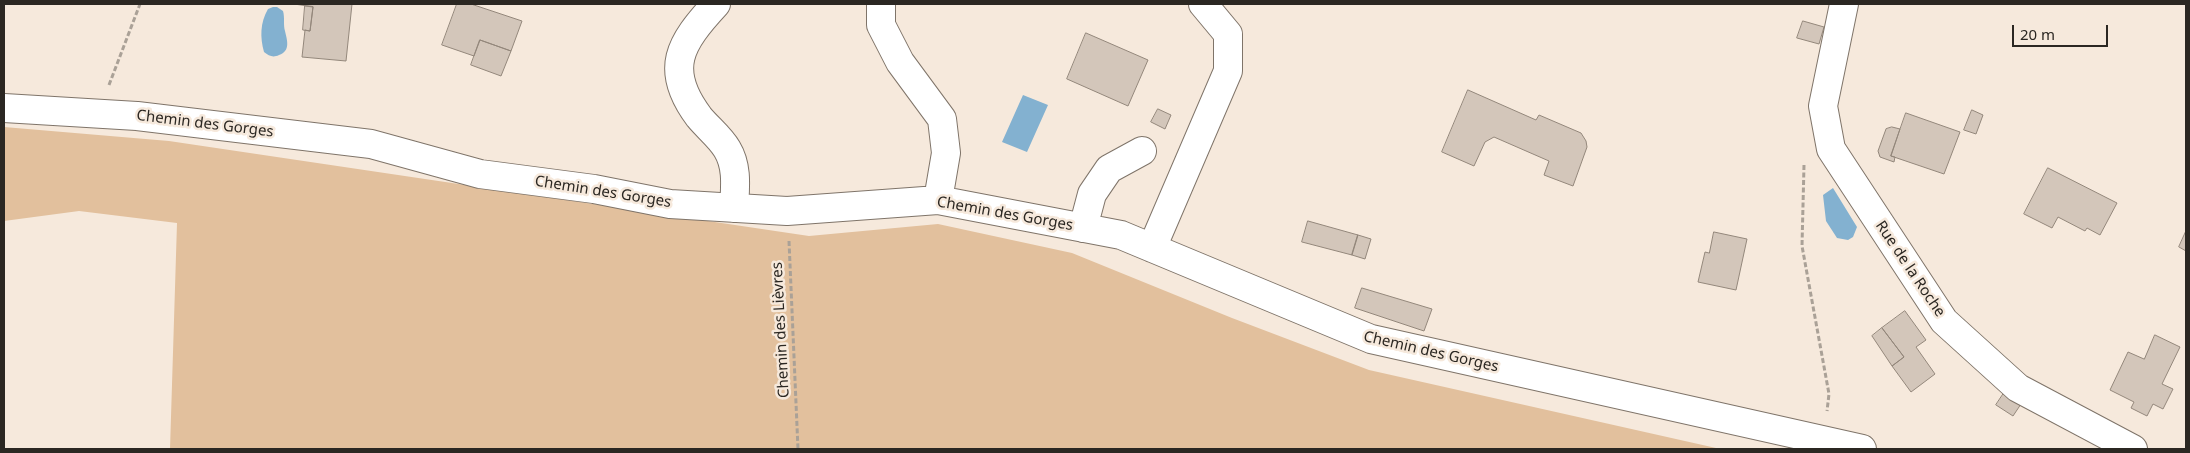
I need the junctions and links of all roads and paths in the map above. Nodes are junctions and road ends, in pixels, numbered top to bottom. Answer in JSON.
{"nodes":[{"id":1,"x":140,"y":4,"type":"edge"},
{"id":2,"x":716,"y":4,"type":"edge"},
{"id":3,"x":882,"y":4,"type":"edge"},
{"id":4,"x":1203,"y":4,"type":"edge"},
{"id":5,"x":1844,"y":4,"type":"edge"},
{"id":6,"x":4,"y":108,"type":"edge"},
{"id":7,"x":103,"y":115,"type":"junction"},
{"id":8,"x":1142,"y":151,"type":"dead end"},
{"id":9,"x":1804,"y":160,"type":"dead end"},
{"id":10,"x":938,"y":200,"type":"junction"},
{"id":11,"x":734,"y":208,"type":"junction"},
{"id":12,"x":787,"y":211,"type":"junction"},
{"id":13,"x":1083,"y":228,"type":"junction"},
{"id":14,"x":1152,"y":248,"type":"junction"},
{"id":15,"x":1824,"y":440,"type":"junction"},
{"id":16,"x":798,"y":449,"type":"edge"},
{"id":17,"x":1862,"y":449,"type":"edge"},
{"id":18,"x":2133,"y":449,"type":"edge"}],
"edges":[{"from":1,"to":7,"type":"path"},
{"from":2,"to":11,"type":"street"},
{"from":3,"to":10,"type":"street"},
{"from":4,"to":14,"type":"street"},
{"from":5,"to":18,"type":"street","name":"Rue de la Roche"},
{"from":6,"to":7,"type":"street","name":"Chemin des Gorges"},
{"from":7,"to":11,"type":"street","name":"Chemin des Gorges"},
{"from":8,"to":13,"type":"street"},
{"from":9,"to":15,"type":"path"},
{"from":10,"to":12,"type":"street","name":"Chemin des Gorges"},
{"from":10,"to":13,"type":"street","name":"Chemin des Gorges"},
{"from":11,"to":12,"type":"street","name":"Chemin des Gorges"},
{"from":12,"to":16,"type":"path","name":"Chemin des Lièvres"},
{"from":13,"to":14,"type":"street","name":"Chemin des Gorges"},
{"from":14,"to":15,"type":"street","name":"Chemin des Gorges"},
{"from":15,"to":17,"type":"street","name":"Chemin des Gorges"}]}
